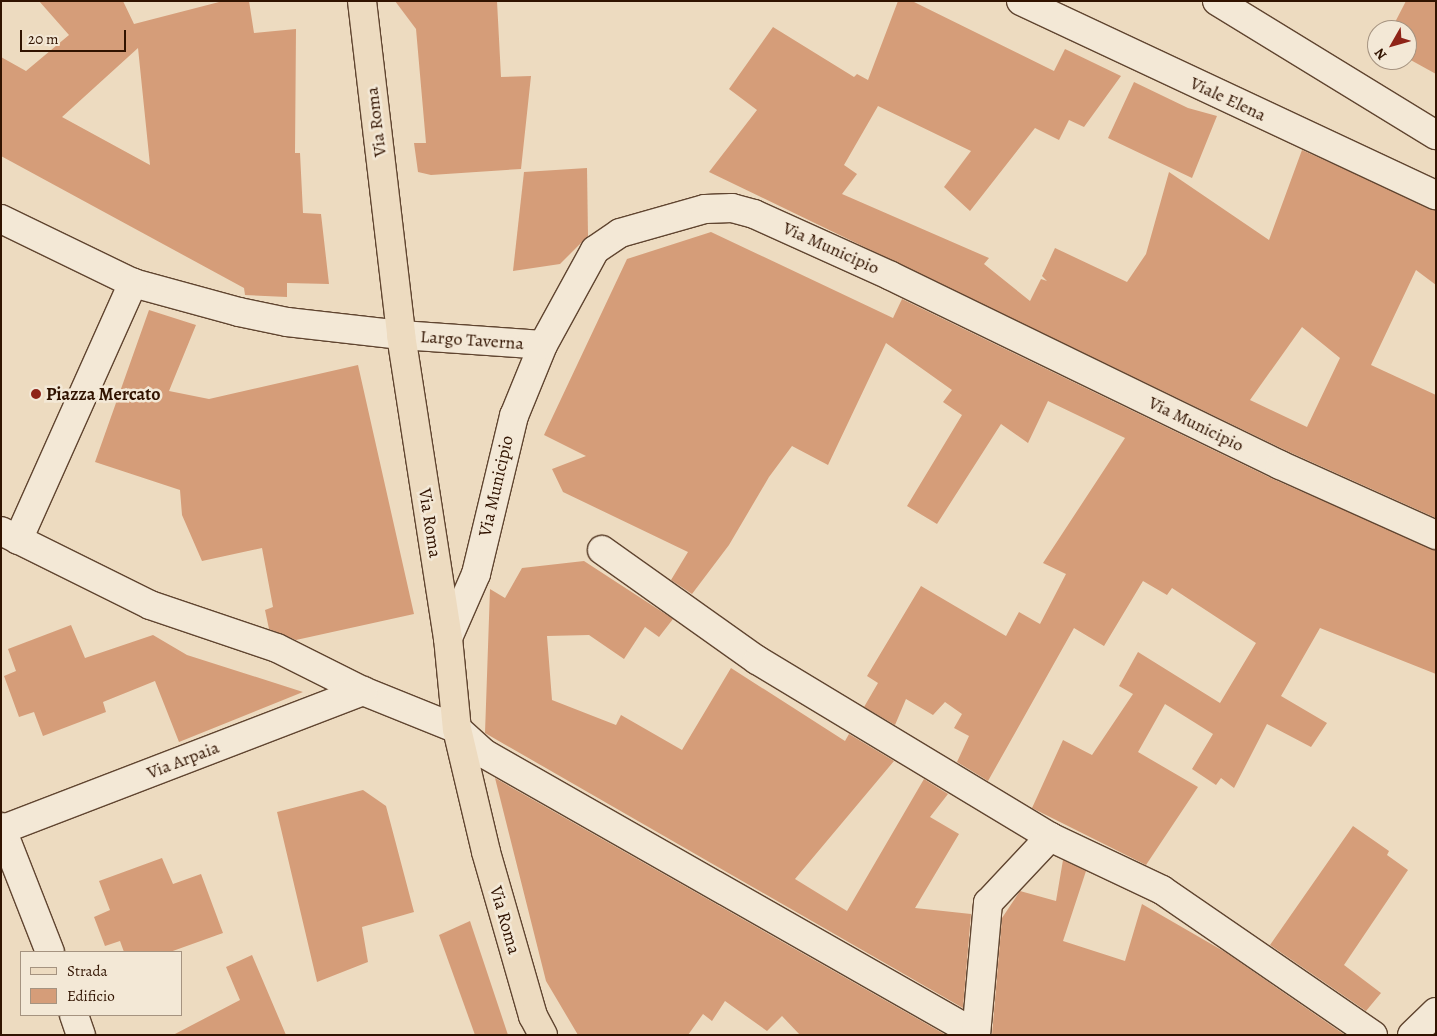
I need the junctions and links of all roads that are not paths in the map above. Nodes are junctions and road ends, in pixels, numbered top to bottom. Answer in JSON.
{"nodes":[{"id":1,"x":362,"y":1,"type":"edge"},
{"id":2,"x":1021,"y":1,"type":"edge"},
{"id":3,"x":1217,"y":1,"type":"edge"},
{"id":4,"x":1436,"y":135,"type":"edge"},
{"id":5,"x":1436,"y":194,"type":"edge"},
{"id":6,"x":1,"y":219,"type":"edge"},
{"id":7,"x":133,"y":283,"type":"junction"},
{"id":8,"x":401,"y":335,"type":"junction"},
{"id":9,"x":543,"y":345,"type":"junction"},
{"id":10,"x":1436,"y":535,"type":"edge"},
{"id":11,"x":10,"y":536,"type":"edge"},
{"id":12,"x":602,"y":550,"type":"dead end"},
{"id":13,"x":448,"y":638,"type":"junction"},
{"id":14,"x":363,"y":691,"type":"junction"},
{"id":15,"x":457,"y":729,"type":"junction"},
{"id":16,"x":2,"y":829,"type":"edge"},
{"id":17,"x":1050,"y":837,"type":"junction"},
{"id":18,"x":50,"y":951,"type":"edge"},
{"id":19,"x":1436,"y":1012,"type":"edge"},
{"id":20,"x":74,"y":1016,"type":"edge"},
{"id":21,"x":976,"y":1034,"type":"edge"},
{"id":22,"x":81,"y":1035,"type":"edge"},
{"id":23,"x":543,"y":1035,"type":"edge"},
{"id":24,"x":1373,"y":1035,"type":"edge"},
{"id":25,"x":1412,"y":1035,"type":"edge"}],
"edges":[{"from":1,"to":8,"type":"main road","name":"Via Roma"},
{"from":2,"to":5,"type":"street","name":"Viale Elena"},
{"from":3,"to":4,"type":"street"},
{"from":6,"to":7,"type":"street"},
{"from":7,"to":8,"type":"street","name":"Largo Taverna"},
{"from":7,"to":11,"type":"street"},
{"from":8,"to":9,"type":"street","name":"Largo Taverna"},
{"from":8,"to":13,"type":"main road","name":"Via Roma"},
{"from":9,"to":10,"type":"street","name":"Via Municipio"},
{"from":9,"to":13,"type":"street","name":"Via Municipio"},
{"from":11,"to":14,"type":"street"},
{"from":12,"to":17,"type":"street"},
{"from":13,"to":15,"type":"main road","name":"Via Roma"},
{"from":14,"to":15,"type":"street"},
{"from":14,"to":16,"type":"street","name":"Via Arpaia"},
{"from":15,"to":21,"type":"street"},
{"from":15,"to":23,"type":"main road","name":"Via Roma"},
{"from":16,"to":18,"type":"street"},
{"from":17,"to":21,"type":"street"},
{"from":17,"to":24,"type":"street"},
{"from":19,"to":25,"type":"street"},
{"from":20,"to":22,"type":"street"}]}
